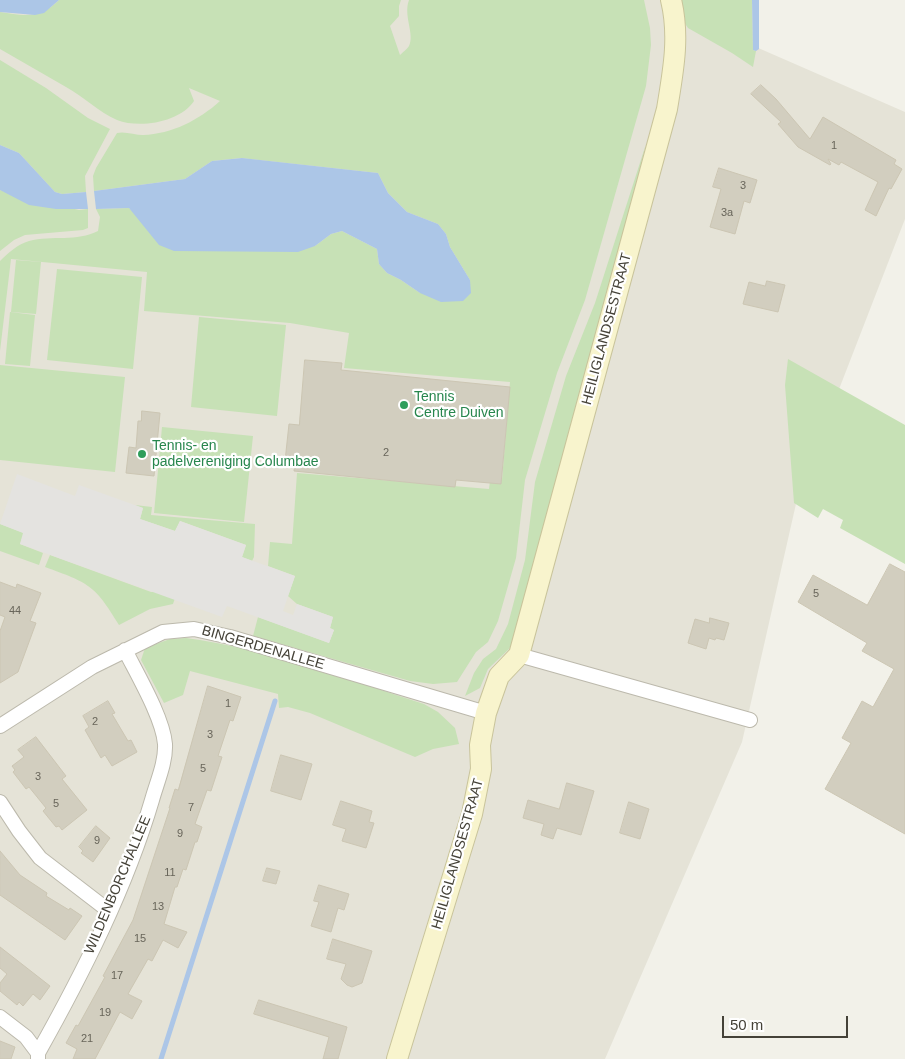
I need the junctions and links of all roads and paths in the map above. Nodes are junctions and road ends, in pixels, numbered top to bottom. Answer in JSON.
{"nodes":[{"id":1,"x":671,"y":0,"type":"edge"},
{"id":2,"x":125,"y":650,"type":"junction"},
{"id":3,"x":519,"y":655,"type":"junction"},
{"id":4,"x":486,"y":713,"type":"junction"},
{"id":5,"x":750,"y":720,"type":"dead end"},
{"id":6,"x":0,"y":726,"type":"edge"},
{"id":7,"x":0,"y":802,"type":"edge"},
{"id":8,"x":110,"y":911,"type":"junction"},
{"id":9,"x":0,"y":1017,"type":"edge"},
{"id":10,"x":38,"y":1056,"type":"edge"},
{"id":11,"x":397,"y":1059,"type":"edge"}],
"edges":[{"from":1,"to":3,"type":"street","name":"HEILIGLANDSESTRAAT"},
{"from":2,"to":4,"type":"street","name":"BINGERDENALLEE"},
{"from":2,"to":6,"type":"street","name":"BINGERDENALLEE"},
{"from":2,"to":8,"type":"street","name":"WILDENBORCHALLEE"},
{"from":3,"to":4,"type":"street","name":"HEILIGLANDSESTRAAT"},
{"from":3,"to":5,"type":"street"},
{"from":4,"to":11,"type":"street","name":"HEILIGLANDSESTRAAT"},
{"from":7,"to":8,"type":"street"},
{"from":8,"to":10,"type":"street","name":"WILDENBORCHALLEE"},
{"from":9,"to":10,"type":"street"}]}
